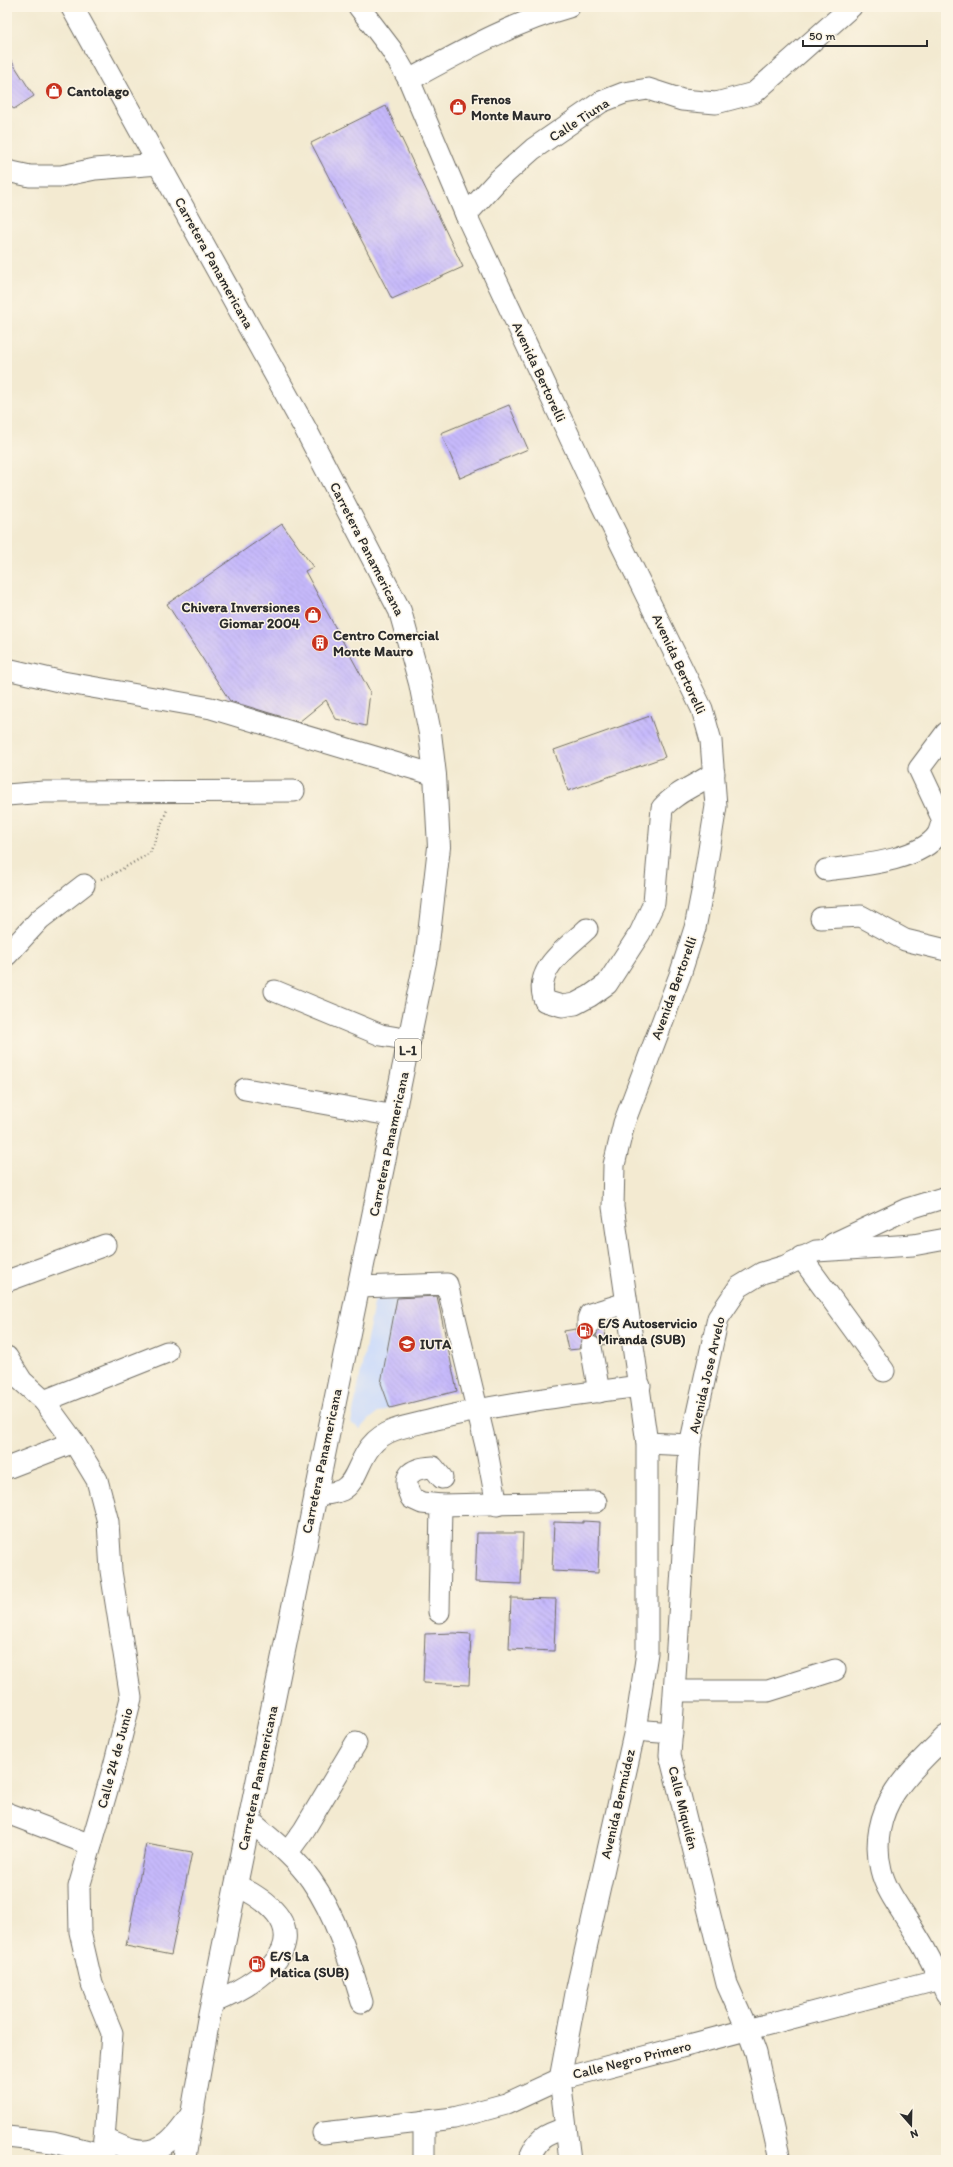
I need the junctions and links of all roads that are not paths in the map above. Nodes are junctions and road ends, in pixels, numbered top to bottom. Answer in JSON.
{"nodes":[{"id":1,"x":72,"y":7,"type":"edge"},
{"id":2,"x":359,"y":7,"type":"edge"},
{"id":3,"x":569,"y":7,"type":"edge"},
{"id":4,"x":851,"y":7,"type":"edge"},
{"id":5,"x":409,"y":80,"type":"junction"},
{"id":6,"x":159,"y":164,"type":"junction"},
{"id":7,"x":7,"y":171,"type":"edge"},
{"id":8,"x":466,"y":215,"type":"junction"},
{"id":9,"x":7,"y":669,"type":"edge"},
{"id":10,"x":946,"y":733,"type":"edge"},
{"id":11,"x":714,"y":773,"type":"junction"},
{"id":12,"x":435,"y":775,"type":"junction"},
{"id":13,"x":294,"y":791,"type":"dead end"},
{"id":14,"x":7,"y":795,"type":"edge"},
{"id":15,"x":826,"y":870,"type":"dead end"},
{"id":16,"x":84,"y":886,"type":"road end"},
{"id":17,"x":821,"y":918,"type":"dead end"},
{"id":18,"x":587,"y":929,"type":"dead end"},
{"id":19,"x":946,"y":950,"type":"edge"},
{"id":20,"x":7,"y":955,"type":"edge"},
{"id":21,"x":275,"y":991,"type":"dead end"},
{"id":22,"x":410,"y":1040,"type":"junction"},
{"id":23,"x":245,"y":1089,"type":"dead end"},
{"id":24,"x":395,"y":1116,"type":"junction"},
{"id":25,"x":946,"y":1197,"type":"edge"},
{"id":26,"x":946,"y":1239,"type":"edge"},
{"id":27,"x":105,"y":1246,"type":"dead end"},
{"id":28,"x":808,"y":1254,"type":"junction"},
{"id":29,"x":7,"y":1281,"type":"edge"},
{"id":30,"x":359,"y":1287,"type":"junction"},
{"id":31,"x":626,"y":1303,"type":"junction"},
{"id":32,"x":166,"y":1352,"type":"dead end"},
{"id":33,"x":7,"y":1357,"type":"edge"},
{"id":34,"x":884,"y":1371,"type":"dead end"},
{"id":35,"x":640,"y":1386,"type":"junction"},
{"id":36,"x":599,"y":1392,"type":"junction"},
{"id":37,"x":44,"y":1401,"type":"junction"},
{"id":38,"x":477,"y":1409,"type":"junction"},
{"id":39,"x":74,"y":1442,"type":"junction"},
{"id":40,"x":647,"y":1443,"type":"junction"},
{"id":41,"x":690,"y":1445,"type":"junction"},
{"id":42,"x":7,"y":1468,"type":"edge"},
{"id":43,"x":442,"y":1478,"type":"dead end"},
{"id":44,"x":316,"y":1494,"type":"junction"},
{"id":45,"x":596,"y":1502,"type":"dead end"},
{"id":46,"x":441,"y":1505,"type":"junction"},
{"id":47,"x":497,"y":1505,"type":"junction"},
{"id":48,"x":439,"y":1612,"type":"dead end"},
{"id":49,"x":835,"y":1670,"type":"dead end"},
{"id":50,"x":675,"y":1691,"type":"junction"},
{"id":51,"x":635,"y":1730,"type":"junction"},
{"id":52,"x":672,"y":1733,"type":"junction"},
{"id":53,"x":946,"y":1736,"type":"edge"},
{"id":54,"x":356,"y":1743,"type":"dead end"},
{"id":55,"x":7,"y":1814,"type":"edge"},
{"id":56,"x":249,"y":1820,"type":"junction"},
{"id":57,"x":90,"y":1846,"type":"junction"},
{"id":58,"x":288,"y":1852,"type":"junction"},
{"id":59,"x":236,"y":1885,"type":"junction"},
{"id":60,"x":943,"y":1986,"type":"edge"},
{"id":61,"x":362,"y":2002,"type":"dead end"},
{"id":62,"x":212,"y":2003,"type":"junction"},
{"id":63,"x":748,"y":2031,"type":"junction"},
{"id":64,"x":560,"y":2079,"type":"junction"},
{"id":65,"x":194,"y":2110,"type":"junction"},
{"id":66,"x":424,"y":2121,"type":"junction"},
{"id":67,"x":566,"y":2128,"type":"junction"},
{"id":68,"x":323,"y":2133,"type":"dead end"},
{"id":69,"x":7,"y":2137,"type":"edge"},
{"id":70,"x":104,"y":2151,"type":"edge"},
{"id":71,"x":184,"y":2160,"type":"edge"},
{"id":72,"x":424,"y":2160,"type":"edge"},
{"id":73,"x":529,"y":2160,"type":"edge"},
{"id":74,"x":570,"y":2160,"type":"edge"},
{"id":75,"x":780,"y":2160,"type":"edge"}],
"edges":[{"from":1,"to":6,"type":"main road","name":"Carretera Panamericana","number":"L-1"},
{"from":2,"to":5,"type":"street","name":"Avenida Bertorelli"},
{"from":3,"to":5,"type":"street"},
{"from":4,"to":8,"type":"street","name":"Calle Tiuna"},
{"from":5,"to":8,"type":"street","name":"Avenida Bertorelli"},
{"from":6,"to":7,"type":"street"},
{"from":6,"to":12,"type":"main road","name":"Carretera Panamericana","number":"L-1"},
{"from":8,"to":11,"type":"street","name":"Avenida Bertorelli"},
{"from":9,"to":12,"type":"street"},
{"from":10,"to":15,"type":"street"},
{"from":11,"to":18,"type":"street"},
{"from":11,"to":31,"type":"street","name":"Avenida Bertorelli"},
{"from":12,"to":22,"type":"main road","name":"Carretera Panamericana","number":"L-1"},
{"from":13,"to":14,"type":"street"},
{"from":16,"to":20,"type":"street"},
{"from":17,"to":19,"type":"street"},
{"from":21,"to":22,"type":"street"},
{"from":22,"to":24,"type":"main road","name":"Carretera Panamericana","number":"L-1"},
{"from":23,"to":24,"type":"street"},
{"from":24,"to":30,"type":"main road","name":"Carretera Panamericana","number":"L-1"},
{"from":25,"to":28,"type":"street"},
{"from":26,"to":28,"type":"street","name":"Avenida Jose Arvelo"},
{"from":27,"to":29,"type":"street"},
{"from":28,"to":34,"type":"street"},
{"from":28,"to":41,"type":"street","name":"Avenida Jose Arvelo"},
{"from":30,"to":38,"type":"street"},
{"from":30,"to":44,"type":"main road","name":"Carretera Panamericana","number":"L-1"},
{"from":31,"to":35,"type":"street","name":"Avenida Bertorelli"},
{"from":31,"to":36,"type":"street"},
{"from":32,"to":37,"type":"street"},
{"from":33,"to":37,"type":"street","name":"Calle 24 de Junio"},
{"from":35,"to":36,"type":"street"},
{"from":35,"to":40,"type":"street","name":"Avenida Bertorelli"},
{"from":36,"to":38,"type":"street"},
{"from":37,"to":39,"type":"street","name":"Calle 24 de Junio"},
{"from":38,"to":44,"type":"street"},
{"from":38,"to":47,"type":"street"},
{"from":39,"to":42,"type":"street"},
{"from":39,"to":57,"type":"street","name":"Calle 24 de Junio"},
{"from":40,"to":41,"type":"street"},
{"from":40,"to":51,"type":"street","name":"Avenida Bermúdez"},
{"from":41,"to":50,"type":"street","name":"Calle Miquilén"},
{"from":43,"to":46,"type":"street"},
{"from":44,"to":56,"type":"main road","name":"Carretera Panamericana","number":"L-1"},
{"from":45,"to":47,"type":"street"},
{"from":46,"to":47,"type":"street"},
{"from":46,"to":48,"type":"street"},
{"from":49,"to":50,"type":"street"},
{"from":50,"to":52,"type":"street","name":"Calle Miquilén"},
{"from":51,"to":52,"type":"street"},
{"from":51,"to":64,"type":"street","name":"Avenida Bermúdez"},
{"from":52,"to":63,"type":"street","name":"Calle Miquilén"},
{"from":53,"to":60,"type":"street"},
{"from":54,"to":58,"type":"street"},
{"from":55,"to":57,"type":"street"},
{"from":56,"to":58,"type":"street"},
{"from":56,"to":59,"type":"main road","name":"Carretera Panamericana","number":"L-1"},
{"from":57,"to":70,"type":"street","name":"Calle 24 de Junio"},
{"from":58,"to":61,"type":"street"},
{"from":59,"to":62,"type":"main road","name":"Carretera Panamericana","number":"L-1"},
{"from":59,"to":62,"type":"street"},
{"from":60,"to":63,"type":"street","name":"Calle Negro Primero"},
{"from":62,"to":65,"type":"main road","name":"Carretera Panamericana","number":"L-1"},
{"from":63,"to":64,"type":"street","name":"Calle Negro Primero"},
{"from":63,"to":75,"type":"street","name":"Calle Miquilén"},
{"from":64,"to":66,"type":"street","name":"Calle Negro Primero"},
{"from":64,"to":67,"type":"street","name":"Avenida Bermúdez"},
{"from":65,"to":70,"type":"street"},
{"from":65,"to":71,"type":"main road","name":"Carretera Panamericana","number":"L-1"},
{"from":66,"to":68,"type":"street","name":"Calle Negro Primero"},
{"from":66,"to":72,"type":"street"},
{"from":67,"to":73,"type":"street"},
{"from":67,"to":74,"type":"street","name":"Avenida Bermúdez"},
{"from":69,"to":70,"type":"street"}]}
